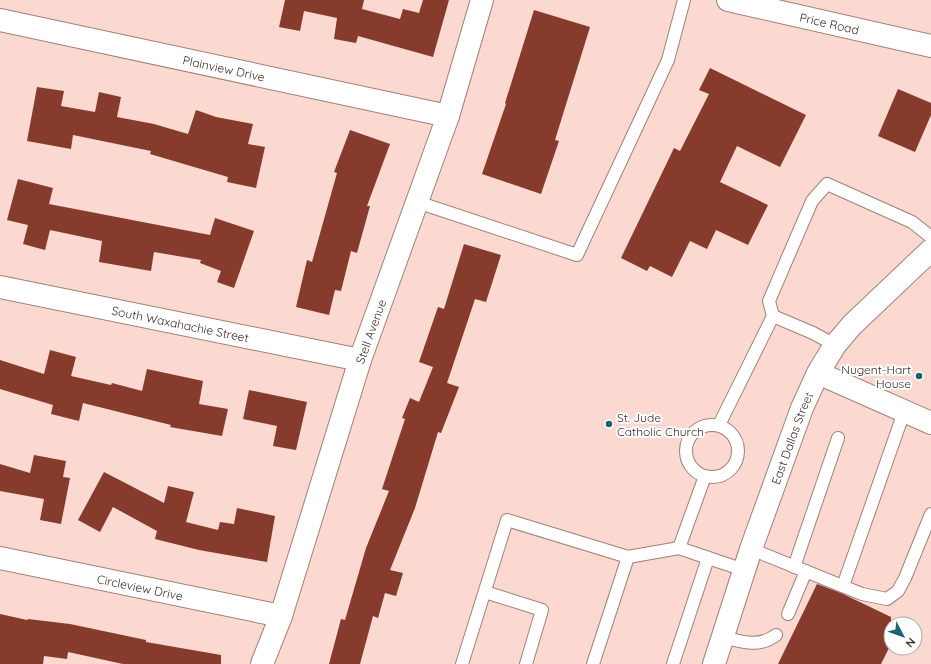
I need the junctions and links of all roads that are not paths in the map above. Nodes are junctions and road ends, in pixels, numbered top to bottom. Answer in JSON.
{"nodes":[{"id":1,"x":482,"y":0,"type":"edge"},
{"id":2,"x":684,"y":0,"type":"edge"},
{"id":3,"x":728,"y":0,"type":"edge"},
{"id":4,"x":0,"y":20,"type":"edge"},
{"id":5,"x":931,"y":46,"type":"edge"},
{"id":6,"x":448,"y":116,"type":"junction"},
{"id":7,"x":417,"y":202,"type":"junction"},
{"id":8,"x":931,"y":237,"type":"edge"},
{"id":9,"x":931,"y":250,"type":"edge"},
{"id":10,"x":0,"y":287,"type":"edge"},
{"id":11,"x":773,"y":316,"type":"junction"},
{"id":12,"x":835,"y":345,"type":"junction"},
{"id":13,"x":360,"y":360,"type":"junction"},
{"id":14,"x":818,"y":373,"type":"junction"},
{"id":15,"x":904,"y":412,"type":"junction"},
{"id":16,"x":931,"y":423,"type":"edge"},
{"id":17,"x":719,"y":425,"type":"junction"},
{"id":18,"x":838,"y":438,"type":"dead end"},
{"id":19,"x":705,"y":476,"type":"junction"},
{"id":20,"x":931,"y":514,"type":"edge"},
{"id":21,"x":679,"y":548,"type":"junction"},
{"id":22,"x":751,"y":549,"type":"junction"},
{"id":23,"x":628,"y":557,"type":"junction"},
{"id":24,"x":0,"y":558,"type":"edge"},
{"id":25,"x":708,"y":558,"type":"junction"},
{"id":26,"x":794,"y":566,"type":"junction"},
{"id":27,"x":744,"y":570,"type":"junction"},
{"id":28,"x":806,"y":571,"type":"junction"},
{"id":29,"x":843,"y":586,"type":"junction"},
{"id":30,"x":485,"y":592,"type":"junction"},
{"id":31,"x":788,"y":614,"type":"dead end"},
{"id":32,"x":281,"y":616,"type":"junction"},
{"id":33,"x":776,"y":635,"type":"dead end"},
{"id":34,"x":722,"y":637,"type":"junction"},
{"id":35,"x":262,"y":664,"type":"edge"},
{"id":36,"x":462,"y":664,"type":"edge"},
{"id":37,"x":526,"y":664,"type":"edge"},
{"id":38,"x":593,"y":664,"type":"edge"},
{"id":39,"x":673,"y":664,"type":"edge"},
{"id":40,"x":714,"y":664,"type":"edge"}],
"edges":[{"from":1,"to":6,"type":"street","name":"Stell Avenue"},
{"from":2,"to":7,"type":"lane"},
{"from":3,"to":5,"type":"street","name":"Price Road"},
{"from":4,"to":6,"type":"street","name":"Plainview Drive"},
{"from":6,"to":7,"type":"street","name":"Stell Avenue"},
{"from":7,"to":13,"type":"street","name":"Stell Avenue"},
{"from":8,"to":11,"type":"lane"},
{"from":9,"to":12,"type":"street","name":"East Dallas Street"},
{"from":10,"to":13,"type":"street","name":"South Waxahachie Street"},
{"from":11,"to":12,"type":"lane"},
{"from":11,"to":17,"type":"lane"},
{"from":12,"to":14,"type":"street","name":"East Dallas Street"},
{"from":13,"to":32,"type":"street","name":"Stell Avenue"},
{"from":14,"to":15,"type":"street"},
{"from":14,"to":22,"type":"street","name":"East Dallas Street"},
{"from":15,"to":16,"type":"street"},
{"from":15,"to":29,"type":"lane"},
{"from":17,"to":19,"type":"lane"},
{"from":17,"to":19,"type":"lane"},
{"from":18,"to":26,"type":"lane"},
{"from":19,"to":21,"type":"lane"},
{"from":20,"to":29,"type":"lane"},
{"from":21,"to":23,"type":"lane"},
{"from":21,"to":25,"type":"lane"},
{"from":22,"to":26,"type":"lane"},
{"from":22,"to":27,"type":"street","name":"East Dallas Street"},
{"from":23,"to":30,"type":"lane"},
{"from":23,"to":38,"type":"lane"},
{"from":24,"to":32,"type":"street","name":"Circleview Drive"},
{"from":25,"to":27,"type":"lane"},
{"from":25,"to":39,"type":"lane"},
{"from":26,"to":28,"type":"lane"},
{"from":27,"to":34,"type":"street","name":"East Dallas Street"},
{"from":28,"to":29,"type":"lane"},
{"from":28,"to":31,"type":"lane"},
{"from":30,"to":36,"type":"lane"},
{"from":30,"to":37,"type":"lane"},
{"from":32,"to":35,"type":"street","name":"Stell Avenue"},
{"from":33,"to":34,"type":"lane"},
{"from":34,"to":40,"type":"street","name":"East Dallas Street"}]}
